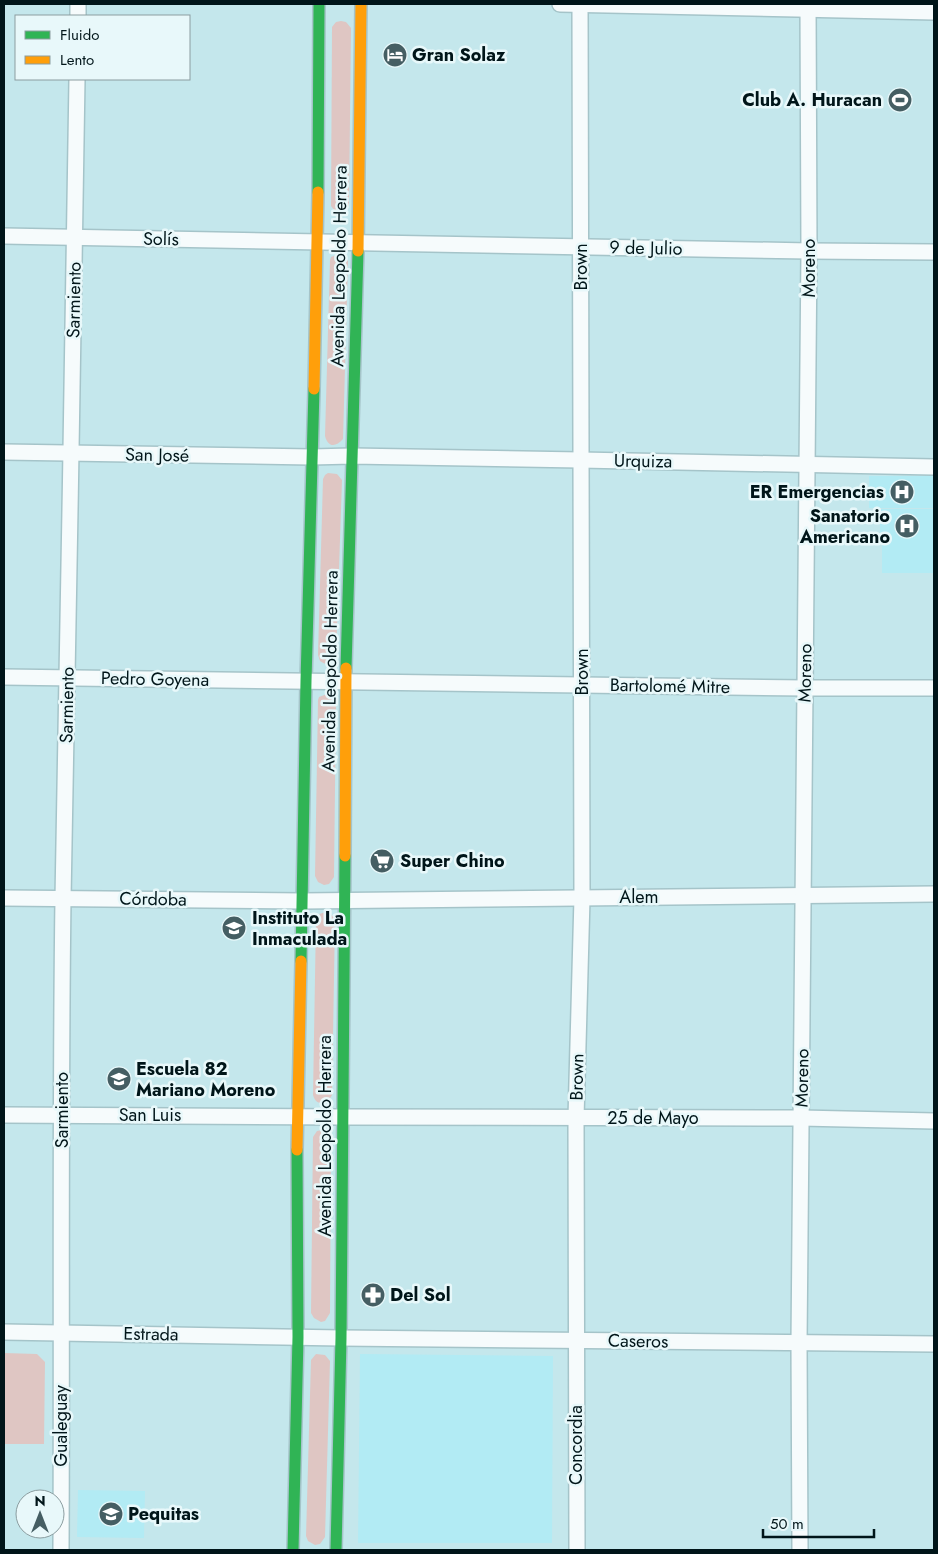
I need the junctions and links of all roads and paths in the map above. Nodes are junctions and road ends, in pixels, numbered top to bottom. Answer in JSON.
{"nodes":[{"id":1,"x":318,"y":4,"type":"edge"},
{"id":2,"x":361,"y":4,"type":"edge"},
{"id":3,"x":560,"y":4,"type":"edge"},
{"id":4,"x":580,"y":4,"type":"edge"},
{"id":5,"x":808,"y":6,"type":"edge"},
{"id":6,"x":934,"y":12,"type":"edge"},
{"id":7,"x":77,"y":80,"type":"edge"},
{"id":8,"x":4,"y":236,"type":"edge"},
{"id":9,"x":75,"y":238,"type":"junction"},
{"id":10,"x":318,"y":242,"type":"junction"},
{"id":11,"x":358,"y":242,"type":"junction"},
{"id":12,"x":581,"y":246,"type":"junction"},
{"id":13,"x":809,"y":251,"type":"junction"},
{"id":14,"x":934,"y":252,"type":"edge"},
{"id":15,"x":4,"y":452,"type":"edge"},
{"id":16,"x":71,"y":453,"type":"junction"},
{"id":17,"x":352,"y":456,"type":"junction"},
{"id":18,"x":311,"y":457,"type":"junction"},
{"id":19,"x":580,"y":460,"type":"junction"},
{"id":20,"x":808,"y":465,"type":"junction"},
{"id":21,"x":934,"y":468,"type":"edge"},
{"id":22,"x":4,"y":678,"type":"edge"},
{"id":23,"x":68,"y":678,"type":"junction"},
{"id":24,"x":306,"y":681,"type":"junction"},
{"id":25,"x":346,"y":682,"type":"junction"},
{"id":26,"x":582,"y":684,"type":"junction"},
{"id":27,"x":805,"y":688,"type":"junction"},
{"id":28,"x":934,"y":688,"type":"edge"},
{"id":29,"x":934,"y":894,"type":"edge"},
{"id":30,"x":803,"y":896,"type":"junction"},
{"id":31,"x":4,"y":898,"type":"edge"},
{"id":32,"x":64,"y":898,"type":"junction"},
{"id":33,"x":582,"y":898,"type":"junction"},
{"id":34,"x":344,"y":900,"type":"junction"},
{"id":35,"x":302,"y":901,"type":"junction"},
{"id":36,"x":4,"y":1115,"type":"edge"},
{"id":37,"x":61,"y":1115,"type":"junction"},
{"id":38,"x":297,"y":1116,"type":"junction"},
{"id":39,"x":342,"y":1117,"type":"junction"},
{"id":40,"x":576,"y":1118,"type":"junction"},
{"id":41,"x":801,"y":1118,"type":"junction"},
{"id":42,"x":934,"y":1121,"type":"edge"},
{"id":43,"x":4,"y":1332,"type":"edge"},
{"id":44,"x":62,"y":1332,"type":"junction"},
{"id":45,"x":298,"y":1338,"type":"junction"},
{"id":46,"x":341,"y":1338,"type":"junction"},
{"id":47,"x":576,"y":1341,"type":"junction"},
{"id":48,"x":799,"y":1343,"type":"junction"},
{"id":49,"x":934,"y":1344,"type":"edge"},
{"id":50,"x":60,"y":1550,"type":"edge"},
{"id":51,"x":293,"y":1550,"type":"edge"},
{"id":52,"x":336,"y":1550,"type":"edge"},
{"id":53,"x":577,"y":1550,"type":"edge"},
{"id":54,"x":800,"y":1550,"type":"edge"}],
"edges":[{"from":1,"to":10,"type":"street","name":"Avenida Leopoldo Herrera"},
{"from":2,"to":11,"type":"street","name":"Avenida Leopoldo Herrera"},
{"from":3,"to":4,"type":"street"},
{"from":4,"to":5,"type":"street"},
{"from":4,"to":12,"type":"street","name":"Brown"},
{"from":5,"to":6,"type":"street"},
{"from":5,"to":13,"type":"street","name":"Moreno"},
{"from":7,"to":9,"type":"street","name":"Sarmiento"},
{"from":8,"to":9,"type":"street","name":"Solís"},
{"from":9,"to":10,"type":"street","name":"Solís"},
{"from":9,"to":16,"type":"street","name":"Sarmiento"},
{"from":10,"to":11,"type":"street","name":"Solís"},
{"from":10,"to":18,"type":"street","name":"Avenida Leopoldo Herrera"},
{"from":11,"to":12,"type":"street","name":"9 de Julio"},
{"from":11,"to":17,"type":"street","name":"Avenida Leopoldo Herrera"},
{"from":12,"to":13,"type":"street","name":"9 de Julio"},
{"from":12,"to":19,"type":"street","name":"Brown"},
{"from":13,"to":14,"type":"street","name":"9 de Julio"},
{"from":13,"to":20,"type":"street","name":"Moreno"},
{"from":15,"to":16,"type":"street","name":"San José"},
{"from":16,"to":18,"type":"street","name":"San José"},
{"from":16,"to":23,"type":"street","name":"Sarmiento"},
{"from":17,"to":18,"type":"street","name":"San José"},
{"from":17,"to":19,"type":"street","name":"Urquiza"},
{"from":17,"to":25,"type":"street","name":"Avenida Leopoldo Herrera"},
{"from":18,"to":24,"type":"street","name":"Avenida Leopoldo Herrera"},
{"from":19,"to":20,"type":"street","name":"Urquiza"},
{"from":19,"to":26,"type":"street","name":"Brown"},
{"from":20,"to":21,"type":"street","name":"Urquiza"},
{"from":20,"to":27,"type":"street","name":"Moreno"},
{"from":22,"to":23,"type":"street","name":"Pedro Goyena"},
{"from":23,"to":24,"type":"street","name":"Pedro Goyena"},
{"from":23,"to":32,"type":"street","name":"Sarmiento"},
{"from":24,"to":25,"type":"street","name":"Pedro Goyena"},
{"from":24,"to":35,"type":"street","name":"Avenida Leopoldo Herrera"},
{"from":25,"to":26,"type":"street","name":"Bartolomé Mitre"},
{"from":25,"to":34,"type":"street","name":"Avenida Leopoldo Herrera"},
{"from":26,"to":27,"type":"street","name":"Bartolomé Mitre"},
{"from":26,"to":33,"type":"street","name":"Brown"},
{"from":27,"to":28,"type":"street","name":"Bartolomé Mitre"},
{"from":27,"to":30,"type":"street","name":"Moreno"},
{"from":29,"to":30,"type":"street","name":"Alem"},
{"from":30,"to":33,"type":"street","name":"Alem"},
{"from":30,"to":41,"type":"street","name":"Moreno"},
{"from":31,"to":32,"type":"street","name":"Córdoba"},
{"from":32,"to":35,"type":"street","name":"Córdoba"},
{"from":32,"to":37,"type":"street","name":"Sarmiento"},
{"from":33,"to":34,"type":"street","name":"Alem"},
{"from":33,"to":40,"type":"street","name":"Brown"},
{"from":34,"to":35,"type":"street","name":"Córdoba"},
{"from":34,"to":39,"type":"street","name":"Avenida Leopoldo Herrera"},
{"from":35,"to":38,"type":"street","name":"Avenida Leopoldo Herrera"},
{"from":36,"to":37,"type":"street","name":"San Luis"},
{"from":37,"to":38,"type":"street","name":"San Luis"},
{"from":37,"to":44,"type":"street","name":"Sarmiento"},
{"from":38,"to":39,"type":"street","name":"San Luis"},
{"from":38,"to":45,"type":"street","name":"Avenida Leopoldo Herrera"},
{"from":39,"to":40,"type":"street","name":"25 de Mayo"},
{"from":39,"to":46,"type":"street","name":"Avenida Leopoldo Herrera"},
{"from":40,"to":41,"type":"street","name":"25 de Mayo"},
{"from":40,"to":47,"type":"street","name":"Brown"},
{"from":41,"to":42,"type":"street","name":"25 de Mayo"},
{"from":41,"to":48,"type":"street","name":"Moreno"},
{"from":43,"to":44,"type":"street","name":"Estrada"},
{"from":44,"to":45,"type":"street","name":"Estrada"},
{"from":44,"to":50,"type":"street","name":"Gualeguay"},
{"from":45,"to":46,"type":"street","name":"Estrada"},
{"from":45,"to":51,"type":"street","name":"Avenida Leopoldo Herrera"},
{"from":46,"to":47,"type":"street","name":"Caseros"},
{"from":46,"to":52,"type":"street","name":"Avenida Leopoldo Herrera"},
{"from":47,"to":48,"type":"street","name":"Caseros"},
{"from":47,"to":53,"type":"street","name":"Concordia"},
{"from":48,"to":49,"type":"street","name":"Caseros"},
{"from":48,"to":54,"type":"street","name":"Moreno"}]}
